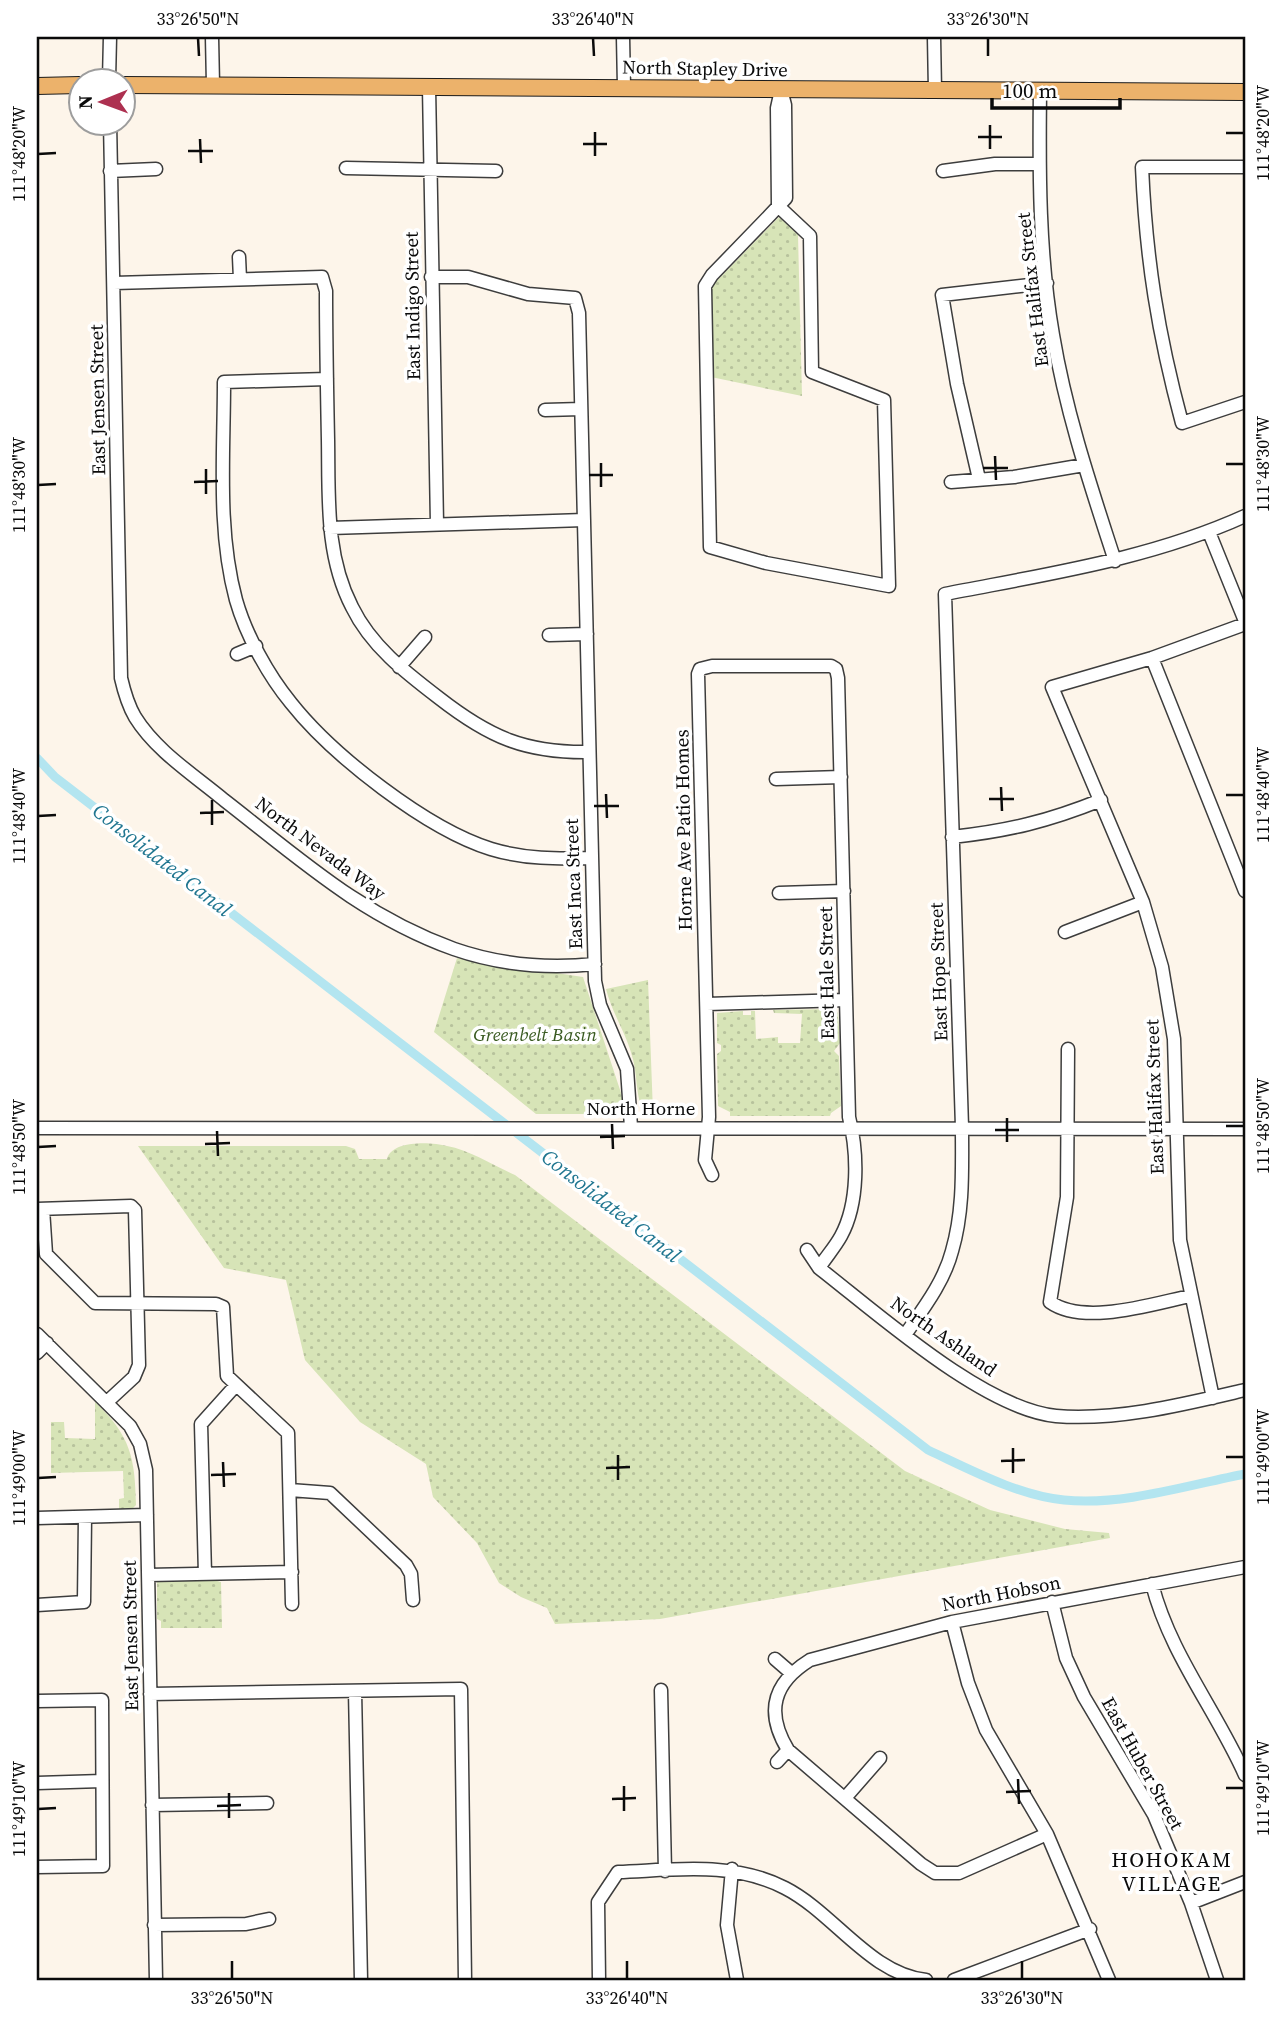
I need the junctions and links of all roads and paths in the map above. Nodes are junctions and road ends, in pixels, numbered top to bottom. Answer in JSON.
{"nodes":[{"id":1,"x":110,"y":37,"type":"edge"},
{"id":2,"x":212,"y":37,"type":"edge"},
{"id":3,"x":623,"y":37,"type":"edge"},
{"id":4,"x":934,"y":37,"type":"edge"},
{"id":5,"x":109,"y":66,"type":"edge"},
{"id":6,"x":66,"y":85,"type":"edge"},
{"id":7,"x":136,"y":85,"type":"edge"},
{"id":8,"x":213,"y":85,"type":"junction"},
{"id":9,"x":37,"y":86,"type":"edge"},
{"id":10,"x":429,"y":87,"type":"junction"},
{"id":11,"x":624,"y":87,"type":"junction"},
{"id":12,"x":780,"y":90,"type":"junction"},
{"id":13,"x":936,"y":91,"type":"junction"},
{"id":14,"x":1040,"y":91,"type":"junction"},
{"id":15,"x":1245,"y":92,"type":"edge"},
{"id":16,"x":110,"y":136,"type":"edge"},
{"id":17,"x":1039,"y":164,"type":"junction"},
{"id":18,"x":1245,"y":167,"type":"edge"},
{"id":19,"x":346,"y":168,"type":"dead end"},
{"id":20,"x":429,"y":168,"type":"junction"},
{"id":21,"x":156,"y":169,"type":"dead end"},
{"id":22,"x":110,"y":171,"type":"junction"},
{"id":23,"x":496,"y":171,"type":"dead end"},
{"id":24,"x":943,"y":171,"type":"dead end"},
{"id":25,"x":778,"y":206,"type":"junction"},
{"id":26,"x":239,"y":257,"type":"dead end"},
{"id":27,"x":430,"y":277,"type":"junction"},
{"id":28,"x":240,"y":279,"type":"junction"},
{"id":29,"x":114,"y":283,"type":"junction"},
{"id":30,"x":1047,"y":283,"type":"junction"},
{"id":31,"x":327,"y":379,"type":"junction"},
{"id":32,"x":1245,"y":402,"type":"edge"},
{"id":33,"x":581,"y":409,"type":"junction"},
{"id":34,"x":545,"y":410,"type":"dead end"},
{"id":35,"x":1084,"y":465,"type":"junction"},
{"id":36,"x":979,"y":479,"type":"junction"},
{"id":37,"x":951,"y":482,"type":"dead end"},
{"id":38,"x":1245,"y":516,"type":"edge"},
{"id":39,"x":584,"y":520,"type":"junction"},
{"id":40,"x":437,"y":524,"type":"junction"},
{"id":41,"x":330,"y":528,"type":"junction"},
{"id":42,"x":1209,"y":532,"type":"junction"},
{"id":43,"x":1115,"y":561,"type":"junction"},
{"id":44,"x":1245,"y":623,"type":"edge"},
{"id":45,"x":587,"y":634,"type":"junction"},
{"id":46,"x":549,"y":635,"type":"dead end"},
{"id":47,"x":425,"y":637,"type":"dead end"},
{"id":48,"x":256,"y":646,"type":"junction"},
{"id":49,"x":237,"y":654,"type":"dead end"},
{"id":50,"x":1152,"y":658,"type":"junction"},
{"id":51,"x":399,"y":667,"type":"junction"},
{"id":52,"x":836,"y":669,"type":"joint"},
{"id":53,"x":121,"y":678,"type":"joint"},
{"id":54,"x":589,"y":752,"type":"junction"},
{"id":55,"x":841,"y":776,"type":"junction"},
{"id":56,"x":776,"y":779,"type":"dead end"},
{"id":57,"x":1101,"y":800,"type":"junction"},
{"id":58,"x":952,"y":836,"type":"junction"},
{"id":59,"x":592,"y":858,"type":"junction"},
{"id":60,"x":844,"y":891,"type":"junction"},
{"id":61,"x":1245,"y":891,"type":"edge"},
{"id":62,"x":779,"y":893,"type":"dead end"},
{"id":63,"x":1143,"y":902,"type":"junction"},
{"id":64,"x":1065,"y":932,"type":"dead end"},
{"id":65,"x":595,"y":964,"type":"junction"},
{"id":66,"x":846,"y":1000,"type":"junction"},
{"id":67,"x":706,"y":1004,"type":"junction"},
{"id":68,"x":1068,"y":1049,"type":"dead end"},
{"id":69,"x":631,"y":1127,"type":"junction"},
{"id":70,"x":962,"y":1127,"type":"junction"},
{"id":71,"x":1069,"y":1127,"type":"junction"},
{"id":72,"x":37,"y":1128,"type":"edge"},
{"id":73,"x":706,"y":1128,"type":"junction"},
{"id":74,"x":852,"y":1128,"type":"junction"},
{"id":75,"x":1177,"y":1128,"type":"junction"},
{"id":76,"x":1245,"y":1129,"type":"edge"},
{"id":77,"x":712,"y":1175,"type":"dead end"},
{"id":78,"x":40,"y":1209,"type":"edge"},
{"id":79,"x":807,"y":1250,"type":"dead end"},
{"id":80,"x":819,"y":1268,"type":"junction"},
{"id":81,"x":1190,"y":1296,"type":"junction"},
{"id":82,"x":138,"y":1305,"type":"junction"},
{"id":83,"x":905,"y":1335,"type":"junction"},
{"id":84,"x":42,"y":1338,"type":"edge"},
{"id":85,"x":37,"y":1353,"type":"edge"},
{"id":86,"x":236,"y":1385,"type":"junction"},
{"id":87,"x":1245,"y":1390,"type":"edge"},
{"id":88,"x":1213,"y":1398,"type":"junction"},
{"id":89,"x":107,"y":1402,"type":"junction"},
{"id":90,"x":290,"y":1490,"type":"junction"},
{"id":91,"x":147,"y":1515,"type":"junction"},
{"id":92,"x":85,"y":1517,"type":"junction"},
{"id":93,"x":37,"y":1518,"type":"edge"},
{"id":94,"x":1245,"y":1567,"type":"edge"},
{"id":95,"x":292,"y":1572,"type":"junction"},
{"id":96,"x":205,"y":1574,"type":"junction"},
{"id":97,"x":148,"y":1575,"type":"junction"},
{"id":98,"x":1152,"y":1584,"type":"junction"},
{"id":99,"x":413,"y":1600,"type":"dead end"},
{"id":100,"x":1052,"y":1602,"type":"junction"},
{"id":101,"x":292,"y":1604,"type":"dead end"},
{"id":102,"x":37,"y":1605,"type":"edge"},
{"id":103,"x":952,"y":1622,"type":"junction"},
{"id":104,"x":775,"y":1659,"type":"dead end"},
{"id":105,"x":790,"y":1672,"type":"junction"},
{"id":106,"x":661,"y":1690,"type":"dead end"},
{"id":107,"x":355,"y":1691,"type":"junction"},
{"id":108,"x":150,"y":1694,"type":"junction"},
{"id":109,"x":37,"y":1701,"type":"edge"},
{"id":110,"x":788,"y":1750,"type":"junction"},
{"id":111,"x":880,"y":1758,"type":"dead end"},
{"id":112,"x":777,"y":1762,"type":"dead end"},
{"id":113,"x":1245,"y":1775,"type":"edge"},
{"id":114,"x":102,"y":1781,"type":"junction"},
{"id":115,"x":37,"y":1783,"type":"edge"},
{"id":116,"x":845,"y":1798,"type":"junction"},
{"id":117,"x":267,"y":1803,"type":"dead end"},
{"id":118,"x":152,"y":1805,"type":"junction"},
{"id":119,"x":1047,"y":1834,"type":"junction"},
{"id":120,"x":37,"y":1867,"type":"edge"},
{"id":121,"x":732,"y":1869,"type":"junction"},
{"id":122,"x":665,"y":1871,"type":"junction"},
{"id":123,"x":1245,"y":1882,"type":"edge"},
{"id":124,"x":1191,"y":1903,"type":"junction"},
{"id":125,"x":269,"y":1919,"type":"dead end"},
{"id":126,"x":154,"y":1925,"type":"junction"},
{"id":127,"x":1090,"y":1929,"type":"junction"},
{"id":128,"x":996,"y":1974,"type":"edge"},
{"id":129,"x":156,"y":1980,"type":"edge"},
{"id":130,"x":360,"y":1980,"type":"edge"},
{"id":131,"x":465,"y":1980,"type":"edge"},
{"id":132,"x":599,"y":1980,"type":"edge"},
{"id":133,"x":737,"y":1980,"type":"edge"},
{"id":134,"x":926,"y":1980,"type":"edge"},
{"id":135,"x":954,"y":1980,"type":"edge"},
{"id":136,"x":1110,"y":1980,"type":"edge"},
{"id":137,"x":1217,"y":1980,"type":"edge"}],
"edges":[{"from":1,"to":5,"type":"street"},
{"from":2,"to":8,"type":"street"},
{"from":3,"to":11,"type":"street"},
{"from":4,"to":13,"type":"street"},
{"from":6,"to":9,"type":"main road"},
{"from":7,"to":8,"type":"main road","name":"North Stapley Drive"},
{"from":8,"to":10,"type":"main road","name":"North Stapley Drive"},
{"from":10,"to":11,"type":"main road","name":"North Stapley Drive"},
{"from":10,"to":20,"type":"street","name":"East Indigo Street"},
{"from":11,"to":12,"type":"main road","name":"North Stapley Drive"},
{"from":12,"to":13,"type":"main road","name":"North Stapley Drive"},
{"from":12,"to":25,"type":"street"},
{"from":13,"to":14,"type":"main road","name":"North Stapley Drive"},
{"from":14,"to":15,"type":"main road","name":"North Stapley Drive"},
{"from":14,"to":17,"type":"street","name":"East Halifax Street"},
{"from":16,"to":22,"type":"street","name":"East Jensen Street"},
{"from":17,"to":24,"type":"street"},
{"from":17,"to":30,"type":"street","name":"East Halifax Street"},
{"from":18,"to":32,"type":"street"},
{"from":19,"to":20,"type":"street"},
{"from":20,"to":23,"type":"street"},
{"from":20,"to":27,"type":"street","name":"East Indigo Street"},
{"from":21,"to":22,"type":"street"},
{"from":22,"to":29,"type":"street","name":"East Jensen Street"},
{"from":25,"to":25,"type":"street"},
{"from":26,"to":28,"type":"street"},
{"from":27,"to":33,"type":"street","name":"East Inca Street"},
{"from":27,"to":40,"type":"street","name":"East Indigo Street"},
{"from":28,"to":29,"type":"street"},
{"from":28,"to":31,"type":"street"},
{"from":29,"to":53,"type":"street","name":"East Jensen Street"},
{"from":30,"to":35,"type":"street","name":"East Halifax Street"},
{"from":30,"to":36,"type":"street"},
{"from":31,"to":41,"type":"street"},
{"from":31,"to":48,"type":"street"},
{"from":33,"to":34,"type":"street"},
{"from":33,"to":39,"type":"street","name":"East Inca Street"},
{"from":35,"to":36,"type":"street"},
{"from":35,"to":43,"type":"street","name":"East Halifax Street"},
{"from":36,"to":37,"type":"street"},
{"from":38,"to":42,"type":"street"},
{"from":39,"to":40,"type":"street"},
{"from":39,"to":45,"type":"street","name":"East Inca Street"},
{"from":40,"to":41,"type":"street"},
{"from":41,"to":51,"type":"street"},
{"from":42,"to":43,"type":"street"},
{"from":42,"to":44,"type":"street"},
{"from":43,"to":58,"type":"street","name":"East Hope Street"},
{"from":44,"to":50,"type":"street"},
{"from":45,"to":46,"type":"street"},
{"from":45,"to":54,"type":"street","name":"East Inca Street"},
{"from":47,"to":51,"type":"street"},
{"from":48,"to":49,"type":"street"},
{"from":48,"to":59,"type":"street"},
{"from":50,"to":57,"type":"street","name":"East Halifax Street"},
{"from":50,"to":61,"type":"street"},
{"from":51,"to":54,"type":"street"},
{"from":52,"to":55,"type":"street","name":"East Hale Street"},
{"from":52,"to":67,"type":"street","name":"Horne Ave Patio Homes"},
{"from":53,"to":65,"type":"street","name":"North Nevada Way"},
{"from":54,"to":59,"type":"street","name":"East Inca Street"},
{"from":55,"to":56,"type":"street"},
{"from":55,"to":60,"type":"street","name":"East Hale Street"},
{"from":57,"to":58,"type":"street"},
{"from":57,"to":63,"type":"street","name":"East Halifax Street"},
{"from":58,"to":70,"type":"street","name":"East Hope Street"},
{"from":59,"to":65,"type":"street","name":"East Inca Street"},
{"from":60,"to":62,"type":"street"},
{"from":60,"to":66,"type":"street","name":"East Hale Street"},
{"from":63,"to":64,"type":"street"},
{"from":63,"to":75,"type":"street","name":"East Halifax Street"},
{"from":65,"to":69,"type":"street","name":"East Inca Street"},
{"from":66,"to":67,"type":"street"},
{"from":66,"to":74,"type":"street","name":"East Hale Street"},
{"from":67,"to":73,"type":"street","name":"Horne Ave Patio Homes"},
{"from":68,"to":71,"type":"street"},
{"from":69,"to":72,"type":"street","name":"North Horne"},
{"from":69,"to":73,"type":"street","name":"North Horne"},
{"from":70,"to":71,"type":"street","name":"North Horne"},
{"from":70,"to":74,"type":"street","name":"North Horne"},
{"from":70,"to":83,"type":"street","name":"East Hope Street"},
{"from":71,"to":75,"type":"street","name":"North Horne"},
{"from":71,"to":81,"type":"street"},
{"from":73,"to":74,"type":"street","name":"North Horne"},
{"from":73,"to":77,"type":"street","name":"Horne Ave Patio Homes"},
{"from":74,"to":80,"type":"street","name":"East Hale Street"},
{"from":75,"to":76,"type":"street","name":"North Horne"},
{"from":75,"to":81,"type":"street","name":"East Halifax Street"},
{"from":78,"to":82,"type":"street"},
{"from":78,"to":82,"type":"street"},
{"from":79,"to":80,"type":"street","name":"North Ashland"},
{"from":80,"to":83,"type":"street","name":"North Ashland"},
{"from":81,"to":88,"type":"street","name":"East Halifax Street"},
{"from":82,"to":86,"type":"street"},
{"from":82,"to":89,"type":"street"},
{"from":83,"to":88,"type":"street","name":"North Ashland"},
{"from":84,"to":85,"type":"street"},
{"from":84,"to":89,"type":"street","name":"East Jensen Street"},
{"from":86,"to":90,"type":"street"},
{"from":86,"to":96,"type":"street"},
{"from":87,"to":88,"type":"street","name":"North Ashland"},
{"from":89,"to":91,"type":"street","name":"East Jensen Street"},
{"from":90,"to":95,"type":"street"},
{"from":90,"to":99,"type":"street"},
{"from":91,"to":92,"type":"street"},
{"from":91,"to":97,"type":"street","name":"East Jensen Street"},
{"from":92,"to":93,"type":"street"},
{"from":92,"to":102,"type":"street"},
{"from":94,"to":98,"type":"street","name":"North Hobson"},
{"from":95,"to":96,"type":"street"},
{"from":95,"to":101,"type":"street"},
{"from":96,"to":97,"type":"street"},
{"from":97,"to":108,"type":"street","name":"East Jensen Street"},
{"from":98,"to":100,"type":"street","name":"North Hobson"},
{"from":98,"to":113,"type":"street"},
{"from":100,"to":103,"type":"street","name":"North Hobson"},
{"from":100,"to":124,"type":"street","name":"East Huber Street"},
{"from":103,"to":105,"type":"street","name":"North Hobson"},
{"from":103,"to":119,"type":"street"},
{"from":104,"to":105,"type":"street"},
{"from":105,"to":110,"type":"street"},
{"from":106,"to":122,"type":"street"},
{"from":107,"to":108,"type":"street"},
{"from":107,"to":130,"type":"street"},
{"from":107,"to":131,"type":"street"},
{"from":108,"to":118,"type":"street","name":"East Jensen Street"},
{"from":109,"to":114,"type":"street"},
{"from":110,"to":112,"type":"street"},
{"from":110,"to":116,"type":"street"},
{"from":111,"to":116,"type":"street"},
{"from":114,"to":115,"type":"street"},
{"from":114,"to":120,"type":"street"},
{"from":116,"to":119,"type":"street"},
{"from":117,"to":118,"type":"street"},
{"from":118,"to":126,"type":"street","name":"East Jensen Street"},
{"from":119,"to":127,"type":"street"},
{"from":121,"to":122,"type":"street"},
{"from":121,"to":133,"type":"street"},
{"from":121,"to":134,"type":"street"},
{"from":122,"to":132,"type":"street"},
{"from":123,"to":124,"type":"street"},
{"from":124,"to":137,"type":"street","name":"East Huber Street"},
{"from":125,"to":126,"type":"street"},
{"from":126,"to":129,"type":"street","name":"East Jensen Street"},
{"from":127,"to":128,"type":"street"},
{"from":127,"to":136,"type":"street"},
{"from":128,"to":135,"type":"street"}]}
